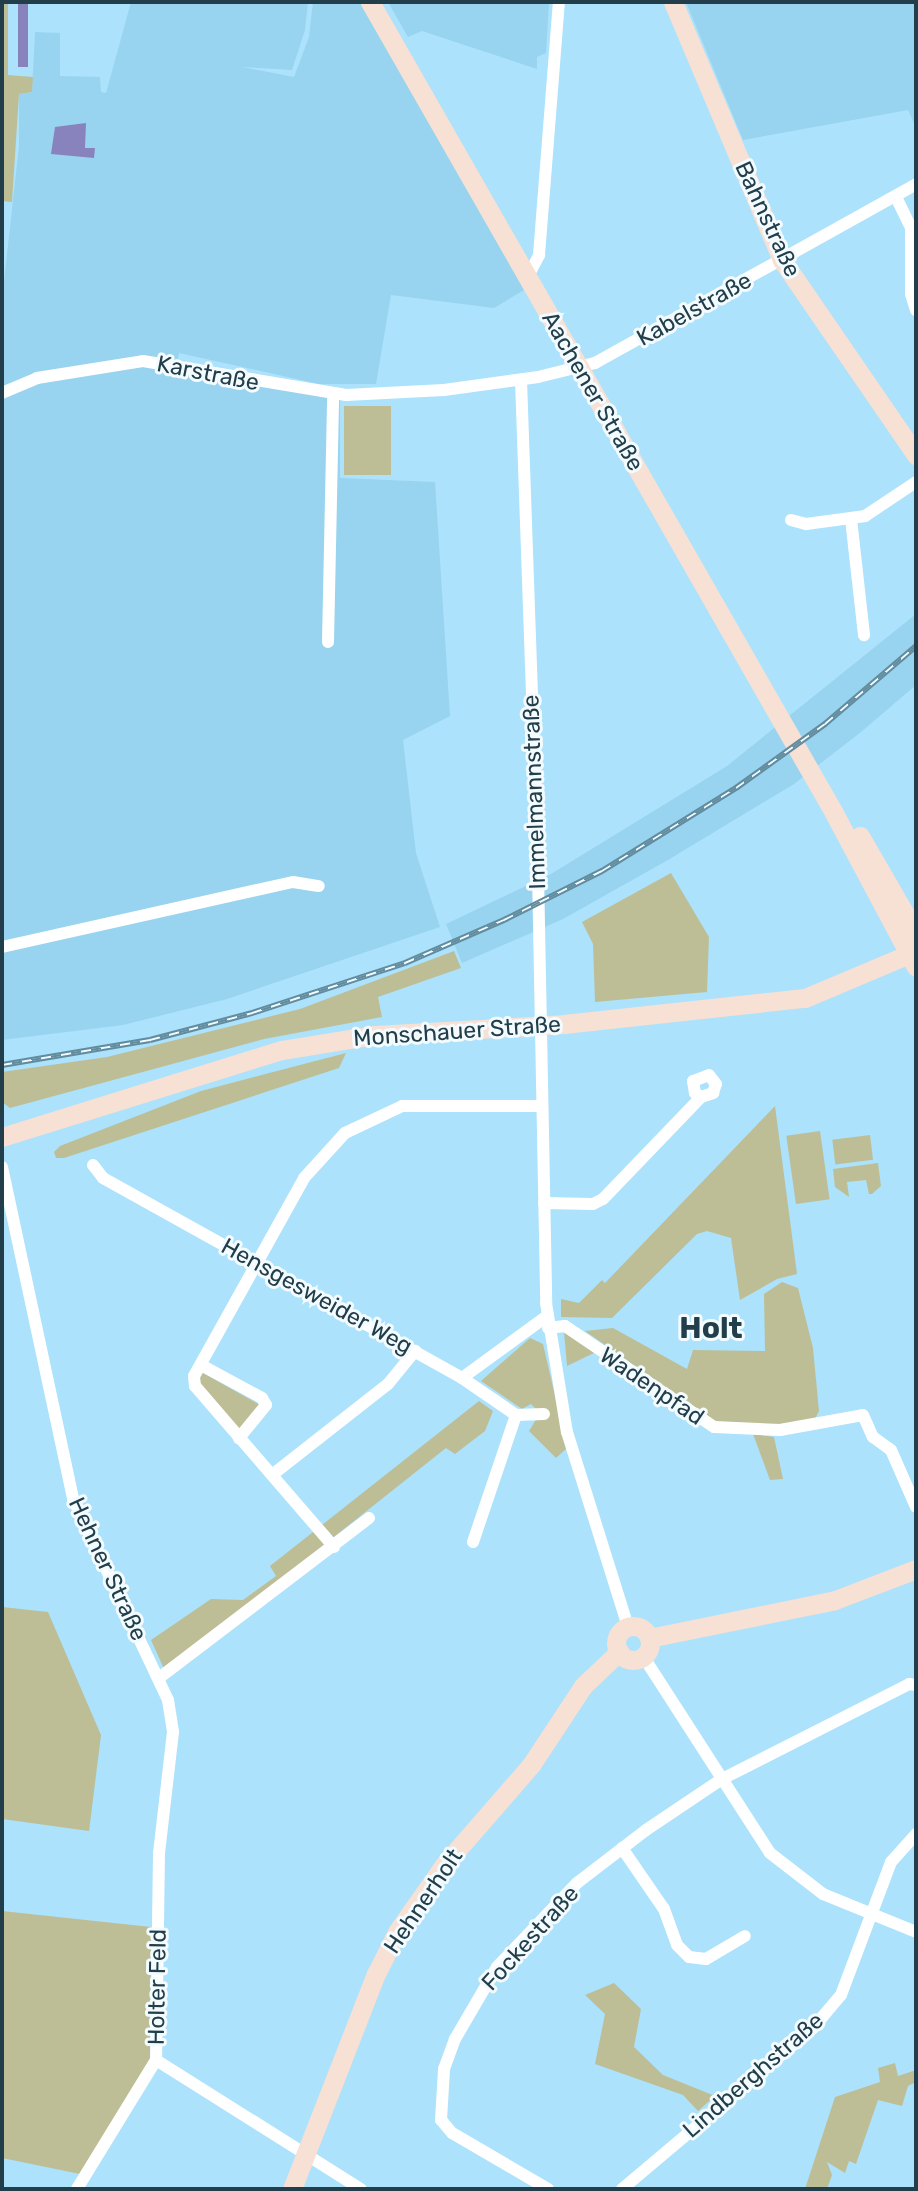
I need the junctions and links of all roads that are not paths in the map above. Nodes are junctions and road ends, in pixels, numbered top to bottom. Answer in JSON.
{"nodes":[{"id":1,"x":370,"y":2,"type":"edge"},
{"id":2,"x":559,"y":2,"type":"edge"},
{"id":3,"x":673,"y":2,"type":"edge"},
{"id":4,"x":916,"y":184,"type":"edge"},
{"id":5,"x":896,"y":197,"type":"junction"},
{"id":6,"x":782,"y":260,"type":"junction"},
{"id":7,"x":527,"y":278,"type":"junction"},
{"id":8,"x":916,"y":310,"type":"edge"},
{"id":9,"x":580,"y":367,"type":"junction"},
{"id":10,"x":521,"y":380,"type":"junction"},
{"id":11,"x":2,"y":393,"type":"edge"},
{"id":12,"x":333,"y":394,"type":"junction"},
{"id":13,"x":916,"y":455,"type":"edge"},
{"id":14,"x":916,"y":482,"type":"edge"},
{"id":15,"x":791,"y":520,"type":"dead end"},
{"id":16,"x":851,"y":520,"type":"junction"},
{"id":17,"x":864,"y":635,"type":"dead end"},
{"id":18,"x":328,"y":642,"type":"dead end"},
{"id":19,"x":813,"y":777,"type":"junction"},
{"id":20,"x":318,"y":886,"type":"dead end"},
{"id":21,"x":916,"y":933,"type":"edge"},
{"id":22,"x":2,"y":947,"type":"edge"},
{"id":23,"x":914,"y":958,"type":"edge"},
{"id":24,"x":541,"y":1025,"type":"junction"},
{"id":25,"x":701,"y":1097,"type":"dead end"},
{"id":26,"x":542,"y":1106,"type":"junction"},
{"id":27,"x":2,"y":1138,"type":"edge"},
{"id":28,"x":93,"y":1165,"type":"dead end"},
{"id":29,"x":2,"y":1167,"type":"edge"},
{"id":30,"x":544,"y":1203,"type":"junction"},
{"id":31,"x":258,"y":1262,"type":"junction"},
{"id":32,"x":547,"y":1322,"type":"junction"},
{"id":33,"x":415,"y":1351,"type":"junction"},
{"id":34,"x":201,"y":1364,"type":"junction"},
{"id":35,"x":463,"y":1378,"type":"junction"},
{"id":36,"x":544,"y":1414,"type":"dead end"},
{"id":37,"x":516,"y":1415,"type":"junction"},
{"id":38,"x":239,"y":1437,"type":"junction"},
{"id":39,"x":272,"y":1475,"type":"junction"},
{"id":40,"x":916,"y":1507,"type":"edge"},
{"id":41,"x":369,"y":1518,"type":"dead end"},
{"id":42,"x":473,"y":1542,"type":"dead end"},
{"id":43,"x":334,"y":1547,"type":"junction"},
{"id":44,"x":916,"y":1569,"type":"edge"},
{"id":45,"x":628,"y":1627,"type":"junction"},
{"id":46,"x":646,"y":1647,"type":"junction"},
{"id":47,"x":619,"y":1652,"type":"junction"},
{"id":48,"x":159,"y":1678,"type":"junction"},
{"id":49,"x":916,"y":1685,"type":"edge"},
{"id":50,"x":722,"y":1779,"type":"junction"},
{"id":51,"x":916,"y":1834,"type":"edge"},
{"id":52,"x":159,"y":1846,"type":"joint"},
{"id":53,"x":622,"y":1848,"type":"junction"},
{"id":54,"x":873,"y":1915,"type":"junction"},
{"id":55,"x":916,"y":1932,"type":"edge"},
{"id":56,"x":745,"y":1936,"type":"dead end"},
{"id":57,"x":156,"y":2060,"type":"junction"},
{"id":58,"x":306,"y":2157,"type":"junction"},
{"id":59,"x":77,"y":2189,"type":"edge"},
{"id":60,"x":292,"y":2189,"type":"edge"},
{"id":61,"x":361,"y":2189,"type":"edge"},
{"id":62,"x":548,"y":2189,"type":"edge"},
{"id":63,"x":622,"y":2189,"type":"edge"}],
"edges":[{"from":1,"to":7,"type":"main road","name":"Aachener Straße"},
{"from":2,"to":7,"type":"street"},
{"from":3,"to":6,"type":"main road","name":"Bahnstraße"},
{"from":4,"to":5,"type":"street","name":"Kabelstraße"},
{"from":5,"to":6,"type":"street","name":"Kabelstraße"},
{"from":5,"to":8,"type":"street"},
{"from":6,"to":9,"type":"street","name":"Kabelstraße"},
{"from":6,"to":13,"type":"main road","name":"Bahnstraße"},
{"from":7,"to":9,"type":"main road","name":"Aachener Straße"},
{"from":9,"to":10,"type":"street","name":"Karstraße"},
{"from":9,"to":19,"type":"main road","name":"Aachener Straße"},
{"from":10,"to":12,"type":"street","name":"Karstraße"},
{"from":10,"to":24,"type":"street","name":"Immelmannstraße"},
{"from":11,"to":12,"type":"street","name":"Karstraße"},
{"from":12,"to":18,"type":"street"},
{"from":14,"to":16,"type":"street"},
{"from":15,"to":16,"type":"street"},
{"from":16,"to":17,"type":"street"},
{"from":19,"to":21,"type":"main road","name":"Aachener Straße"},
{"from":19,"to":23,"type":"main road","name":"Aachener Straße"},
{"from":20,"to":22,"type":"street"},
{"from":23,"to":24,"type":"main road","name":"Monschauer Straße"},
{"from":24,"to":26,"type":"street","name":"Immelmannstraße"},
{"from":24,"to":27,"type":"main road","name":"Monschauer Straße"},
{"from":25,"to":30,"type":"street"},
{"from":26,"to":30,"type":"street","name":"Immelmannstraße"},
{"from":26,"to":31,"type":"street"},
{"from":28,"to":31,"type":"street","name":"Hensgesweider Weg"},
{"from":29,"to":48,"type":"street","name":"Hehner Straße"},
{"from":30,"to":32,"type":"street","name":"Immelmannstraße"},
{"from":31,"to":33,"type":"street","name":"Hensgesweider Weg"},
{"from":31,"to":34,"type":"street"},
{"from":32,"to":35,"type":"street"},
{"from":32,"to":40,"type":"street","name":"Wadenpfad"},
{"from":32,"to":45,"type":"street","name":"Immelmannstraße"},
{"from":33,"to":35,"type":"street","name":"Hensgesweider Weg"},
{"from":33,"to":39,"type":"street"},
{"from":34,"to":38,"type":"street"},
{"from":34,"to":38,"type":"street"},
{"from":35,"to":37,"type":"street","name":"Hensgesweider Weg"},
{"from":36,"to":37,"type":"street"},
{"from":37,"to":42,"type":"street"},
{"from":38,"to":39,"type":"street"},
{"from":39,"to":43,"type":"street"},
{"from":41,"to":43,"type":"street"},
{"from":43,"to":48,"type":"street"},
{"from":44,"to":46,"type":"main road"},
{"from":45,"to":46,"type":"main road"},
{"from":45,"to":47,"type":"main road","name":"Hehnerholt"},
{"from":46,"to":47,"type":"main road"},
{"from":46,"to":50,"type":"street"},
{"from":47,"to":58,"type":"main road","name":"Hehnerholt"},
{"from":48,"to":52,"type":"street","name":"Hehner Straße"},
{"from":49,"to":50,"type":"street","name":"Fockestraße"},
{"from":50,"to":53,"type":"street","name":"Fockestraße"},
{"from":50,"to":54,"type":"street"},
{"from":51,"to":54,"type":"street","name":"Lindberghstraße"},
{"from":52,"to":57,"type":"street","name":"Holter Feld"},
{"from":53,"to":56,"type":"street"},
{"from":53,"to":62,"type":"street","name":"Fockestraße"},
{"from":54,"to":55,"type":"street"},
{"from":54,"to":63,"type":"street","name":"Lindberghstraße"},
{"from":57,"to":58,"type":"street"},
{"from":57,"to":59,"type":"street","name":"Holter Feld"},
{"from":58,"to":60,"type":"main road","name":"Hehnerholt"},
{"from":58,"to":61,"type":"street"}]}
